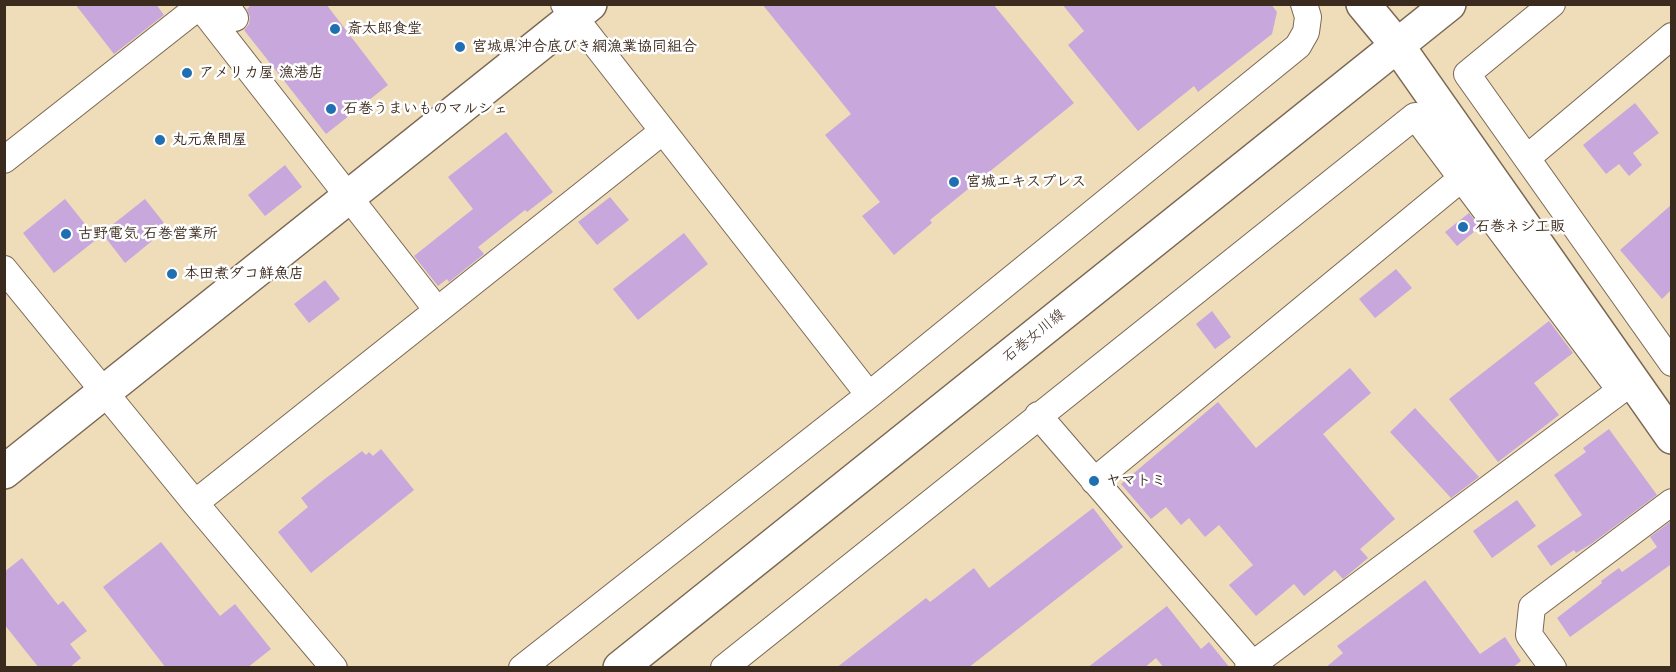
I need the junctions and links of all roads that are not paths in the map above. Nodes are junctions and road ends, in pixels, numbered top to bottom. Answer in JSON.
{"nodes":[{"id":1,"x":1304,"y":4,"type":"edge"},
{"id":2,"x":1363,"y":4,"type":"edge"},
{"id":3,"x":1388,"y":4,"type":"edge"},
{"id":4,"x":1449,"y":4,"type":"edge"},
{"id":5,"x":1552,"y":4,"type":"edge"},
{"id":6,"x":200,"y":5,"type":"edge"},
{"id":7,"x":576,"y":9,"type":"edge"},
{"id":8,"x":1671,"y":36,"type":"edge"},
{"id":9,"x":1405,"y":40,"type":"junction"},
{"id":10,"x":663,"y":131,"type":"junction"},
{"id":11,"x":1527,"y":158,"type":"junction"},
{"id":12,"x":4,"y":160,"type":"edge"},
{"id":13,"x":1462,"y":178,"type":"junction"},
{"id":14,"x":348,"y":197,"type":"junction"},
{"id":15,"x":4,"y":269,"type":"edge"},
{"id":16,"x":437,"y":310,"type":"junction"},
{"id":17,"x":1671,"y":363,"type":"edge"},
{"id":18,"x":1621,"y":390,"type":"junction"},
{"id":19,"x":104,"y":392,"type":"junction"},
{"id":20,"x":869,"y":395,"type":"junction"},
{"id":21,"x":1671,"y":399,"type":"edge"},
{"id":22,"x":1038,"y":415,"type":"junction"},
{"id":23,"x":1671,"y":437,"type":"edge"},
{"id":24,"x":1671,"y":447,"type":"edge"},
{"id":25,"x":4,"y":471,"type":"edge"},
{"id":26,"x":1094,"y":482,"type":"junction"},
{"id":27,"x":1671,"y":502,"type":"edge"},
{"id":28,"x":195,"y":503,"type":"junction"},
{"id":29,"x":1252,"y":666,"type":"edge"},
{"id":30,"x":334,"y":668,"type":"edge"},
{"id":31,"x":522,"y":668,"type":"edge"},
{"id":32,"x":620,"y":668,"type":"edge"},
{"id":33,"x":724,"y":668,"type":"edge"},
{"id":34,"x":1553,"y":668,"type":"edge"}],
"edges":[{"from":1,"to":20,"type":"street"},
{"from":2,"to":9,"type":"street"},
{"from":3,"to":9,"type":"street"},
{"from":4,"to":9,"type":"street","name":"石巻女川線"},
{"from":5,"to":11,"type":"street"},
{"from":6,"to":12,"type":"street"},
{"from":6,"to":14,"type":"street"},
{"from":7,"to":10,"type":"street"},
{"from":7,"to":14,"type":"street"},
{"from":8,"to":11,"type":"street"},
{"from":9,"to":21,"type":"street"},
{"from":9,"to":23,"type":"street"},
{"from":9,"to":32,"type":"street","name":"石巻女川線"},
{"from":10,"to":16,"type":"street"},
{"from":10,"to":20,"type":"street"},
{"from":11,"to":17,"type":"street"},
{"from":13,"to":18,"type":"street"},
{"from":13,"to":22,"type":"street"},
{"from":13,"to":26,"type":"street"},
{"from":14,"to":16,"type":"street"},
{"from":14,"to":19,"type":"street"},
{"from":15,"to":19,"type":"street"},
{"from":16,"to":28,"type":"street"},
{"from":18,"to":24,"type":"street"},
{"from":18,"to":29,"type":"street"},
{"from":19,"to":25,"type":"street"},
{"from":19,"to":28,"type":"street"},
{"from":20,"to":31,"type":"street"},
{"from":22,"to":26,"type":"street"},
{"from":22,"to":33,"type":"street"},
{"from":26,"to":29,"type":"street"},
{"from":27,"to":34,"type":"street"},
{"from":28,"to":30,"type":"street"}]}
